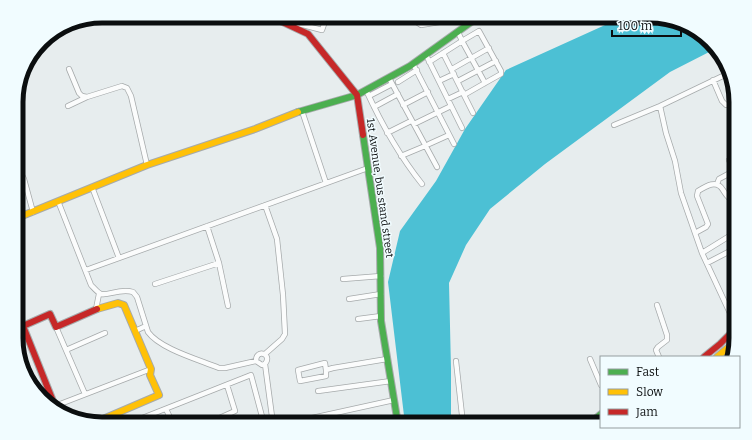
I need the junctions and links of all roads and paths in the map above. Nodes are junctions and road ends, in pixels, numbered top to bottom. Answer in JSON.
{"nodes":[{"id":1,"x":288,"y":23,"type":"edge"},
{"id":2,"x":298,"y":23,"type":"edge"},
{"id":3,"x":324,"y":23,"type":"edge"},
{"id":4,"x":418,"y":23,"type":"edge"},
{"id":5,"x":428,"y":23,"type":"edge"},
{"id":6,"x":468,"y":23,"type":"edge"},
{"id":7,"x":458,"y":32,"type":"junction"},
{"id":8,"x":462,"y":41,"type":"junction"},
{"id":9,"x":489,"y":48,"type":"junction"},
{"id":10,"x":443,"y":53,"type":"junction"},
{"id":11,"x":426,"y":55,"type":"junction"},
{"id":12,"x":472,"y":58,"type":"junction"},
{"id":13,"x":496,"y":61,"type":"junction"},
{"id":14,"x":429,"y":62,"type":"junction"},
{"id":15,"x":413,"y":64,"type":"junction"},
{"id":16,"x":69,"y":69,"type":"dead end"},
{"id":17,"x":452,"y":69,"type":"junction"},
{"id":18,"x":417,"y":70,"type":"junction"},
{"id":19,"x":478,"y":70,"type":"junction"},
{"id":20,"x":454,"y":74,"type":"junction"},
{"id":21,"x":724,"y":75,"type":"edge"},
{"id":22,"x":712,"y":80,"type":"junction"},
{"id":23,"x":391,"y":81,"type":"junction"},
{"id":24,"x":439,"y":81,"type":"junction"},
{"id":25,"x":458,"y":81,"type":"junction"},
{"id":26,"x":398,"y":82,"type":"dead end"},
{"id":27,"x":485,"y":83,"type":"junction"},
{"id":28,"x":428,"y":92,"type":"junction"},
{"id":29,"x":367,"y":93,"type":"junction"},
{"id":30,"x":398,"y":94,"type":"junction"},
{"id":31,"x":463,"y":94,"type":"junction"},
{"id":32,"x":357,"y":95,"type":"junction"},
{"id":33,"x":86,"y":97,"type":"junction"},
{"id":34,"x":448,"y":99,"type":"junction"},
{"id":35,"x":403,"y":105,"type":"junction"},
{"id":36,"x":729,"y":105,"type":"edge"},
{"id":37,"x":68,"y":106,"type":"dead end"},
{"id":38,"x":451,"y":106,"type":"junction"},
{"id":39,"x":660,"y":106,"type":"junction"},
{"id":40,"x":374,"y":107,"type":"junction"},
{"id":41,"x":302,"y":111,"type":"junction"},
{"id":42,"x":439,"y":112,"type":"junction"},
{"id":43,"x":473,"y":112,"type":"dead end"},
{"id":44,"x":412,"y":122,"type":"junction"},
{"id":45,"x":614,"y":125,"type":"dead end"},
{"id":46,"x":462,"y":128,"type":"dead end"},
{"id":47,"x":387,"y":133,"type":"junction"},
{"id":48,"x":449,"y":135,"type":"junction"},
{"id":49,"x":454,"y":144,"type":"dead end"},
{"id":50,"x":427,"y":145,"type":"junction"},
{"id":51,"x":401,"y":156,"type":"junction"},
{"id":52,"x":147,"y":165,"type":"junction"},
{"id":53,"x":437,"y":167,"type":"dead end"},
{"id":54,"x":368,"y":168,"type":"junction"},
{"id":55,"x":729,"y":174,"type":"edge"},
{"id":56,"x":23,"y":177,"type":"edge"},
{"id":57,"x":326,"y":183,"type":"junction"},
{"id":58,"x":422,"y":184,"type":"dead end"},
{"id":59,"x":717,"y":184,"type":"junction"},
{"id":60,"x":92,"y":188,"type":"junction"},
{"id":61,"x":729,"y":198,"type":"edge"},
{"id":62,"x":58,"y":202,"type":"junction"},
{"id":63,"x":265,"y":205,"type":"junction"},
{"id":64,"x":33,"y":212,"type":"junction"},
{"id":65,"x":23,"y":216,"type":"edge"},
{"id":66,"x":207,"y":226,"type":"junction"},
{"id":67,"x":695,"y":233,"type":"junction"},
{"id":68,"x":729,"y":237,"type":"edge"},
{"id":69,"x":729,"y":252,"type":"edge"},
{"id":70,"x":702,"y":254,"type":"junction"},
{"id":71,"x":119,"y":258,"type":"junction"},
{"id":72,"x":219,"y":263,"type":"junction"},
{"id":73,"x":707,"y":263,"type":"junction"},
{"id":74,"x":86,"y":270,"type":"junction"},
{"id":75,"x":381,"y":276,"type":"junction"},
{"id":76,"x":343,"y":279,"type":"dead end"},
{"id":77,"x":155,"y":284,"type":"dead end"},
{"id":78,"x":99,"y":294,"type":"junction"},
{"id":79,"x":381,"y":294,"type":"junction"},
{"id":80,"x":350,"y":299,"type":"dead end"},
{"id":81,"x":657,"y":305,"type":"dead end"},
{"id":82,"x":228,"y":306,"type":"dead end"},
{"id":83,"x":96,"y":309,"type":"junction"},
{"id":84,"x":729,"y":312,"type":"edge"},
{"id":85,"x":381,"y":316,"type":"junction"},
{"id":86,"x":358,"y":319,"type":"dead end"},
{"id":87,"x":23,"y":326,"type":"edge"},
{"id":88,"x":146,"y":326,"type":"junction"},
{"id":89,"x":56,"y":327,"type":"junction"},
{"id":90,"x":23,"y":328,"type":"edge"},
{"id":91,"x":135,"y":331,"type":"junction"},
{"id":92,"x":105,"y":333,"type":"dead end"},
{"id":93,"x":729,"y":334,"type":"edge"},
{"id":94,"x":728,"y":348,"type":"edge"},
{"id":95,"x":66,"y":350,"type":"junction"},
{"id":96,"x":265,"y":354,"type":"junction"},
{"id":97,"x":659,"y":356,"type":"edge"},
{"id":98,"x":705,"y":356,"type":"edge"},
{"id":99,"x":718,"y":356,"type":"edge"},
{"id":100,"x":387,"y":359,"type":"junction"},
{"id":101,"x":590,"y":359,"type":"dead end"},
{"id":102,"x":256,"y":361,"type":"junction"},
{"id":103,"x":456,"y":361,"type":"dead end"},
{"id":104,"x":265,"y":364,"type":"junction"},
{"id":105,"x":151,"y":369,"type":"junction"},
{"id":106,"x":326,"y":370,"type":"junction"},
{"id":107,"x":391,"y":381,"type":"junction"},
{"id":108,"x":600,"y":383,"type":"edge"},
{"id":109,"x":227,"y":385,"type":"junction"},
{"id":110,"x":318,"y":391,"type":"dead end"},
{"id":111,"x":85,"y":394,"type":"junction"},
{"id":112,"x":51,"y":398,"type":"edge"},
{"id":113,"x":394,"y":400,"type":"junction"},
{"id":114,"x":59,"y":404,"type":"edge"},
{"id":115,"x":166,"y":409,"type":"junction"},
{"id":116,"x":272,"y":412,"type":"junction"},
{"id":117,"x":262,"y":415,"type":"joint"},
{"id":118,"x":107,"y":417,"type":"edge"},
{"id":119,"x":145,"y":417,"type":"edge"},
{"id":120,"x":170,"y":417,"type":"edge"},
{"id":121,"x":222,"y":417,"type":"edge"},
{"id":122,"x":273,"y":417,"type":"edge"},
{"id":123,"x":317,"y":417,"type":"edge"},
{"id":124,"x":397,"y":417,"type":"edge"},
{"id":125,"x":462,"y":417,"type":"edge"}],
"edges":[{"from":1,"to":32,"type":"street"},
{"from":2,"to":3,"type":"street"},
{"from":4,"to":5,"type":"street"},
{"from":6,"to":7,"type":"street"},
{"from":7,"to":8,"type":"street"},
{"from":7,"to":11,"type":"street"},
{"from":8,"to":9,"type":"street"},
{"from":8,"to":10,"type":"street"},
{"from":8,"to":12,"type":"street"},
{"from":9,"to":12,"type":"street"},
{"from":9,"to":13,"type":"street"},
{"from":10,"to":14,"type":"street"},
{"from":10,"to":17,"type":"street"},
{"from":11,"to":14,"type":"street"},
{"from":11,"to":15,"type":"street"},
{"from":12,"to":17,"type":"street"},
{"from":12,"to":19,"type":"street"},
{"from":13,"to":19,"type":"street"},
{"from":13,"to":27,"type":"street"},
{"from":14,"to":24,"type":"street"},
{"from":15,"to":18,"type":"street"},
{"from":15,"to":23,"type":"street"},
{"from":16,"to":33,"type":"street"},
{"from":17,"to":20,"type":"street"},
{"from":18,"to":26,"type":"street"},
{"from":18,"to":28,"type":"street"},
{"from":19,"to":25,"type":"street"},
{"from":19,"to":27,"type":"street"},
{"from":20,"to":24,"type":"street"},
{"from":20,"to":25,"type":"street"},
{"from":21,"to":22,"type":"street"},
{"from":22,"to":36,"type":"street"},
{"from":22,"to":39,"type":"street"},
{"from":23,"to":29,"type":"street"},
{"from":23,"to":30,"type":"street"},
{"from":24,"to":34,"type":"street"},
{"from":25,"to":31,"type":"street"},
{"from":27,"to":31,"type":"street"},
{"from":28,"to":35,"type":"street"},
{"from":28,"to":42,"type":"street"},
{"from":29,"to":32,"type":"street"},
{"from":29,"to":40,"type":"street"},
{"from":30,"to":35,"type":"street"},
{"from":30,"to":40,"type":"street"},
{"from":31,"to":34,"type":"street"},
{"from":31,"to":43,"type":"street"},
{"from":32,"to":41,"type":"street"},
{"from":32,"to":54,"type":"street","name":"1st Avenue, bus stand street"},
{"from":33,"to":37,"type":"street"},
{"from":33,"to":52,"type":"street"},
{"from":34,"to":38,"type":"street"},
{"from":35,"to":44,"type":"street"},
{"from":38,"to":42,"type":"street"},
{"from":38,"to":46,"type":"street"},
{"from":39,"to":45,"type":"street"},
{"from":39,"to":67,"type":"street"},
{"from":40,"to":47,"type":"street"},
{"from":41,"to":52,"type":"street"},
{"from":41,"to":57,"type":"street"},
{"from":42,"to":44,"type":"street"},
{"from":42,"to":48,"type":"street"},
{"from":44,"to":47,"type":"street"},
{"from":44,"to":50,"type":"street"},
{"from":47,"to":51,"type":"street"},
{"from":48,"to":49,"type":"street"},
{"from":48,"to":50,"type":"street"},
{"from":50,"to":51,"type":"street"},
{"from":50,"to":53,"type":"street"},
{"from":51,"to":58,"type":"street"},
{"from":52,"to":60,"type":"street"},
{"from":54,"to":57,"type":"street"},
{"from":54,"to":75,"type":"street","name":"1st Avenue, bus stand street"},
{"from":55,"to":59,"type":"street"},
{"from":56,"to":64,"type":"street"},
{"from":57,"to":63,"type":"street"},
{"from":59,"to":61,"type":"street"},
{"from":59,"to":67,"type":"street"},
{"from":60,"to":62,"type":"street"},
{"from":60,"to":71,"type":"street"},
{"from":62,"to":64,"type":"street"},
{"from":62,"to":74,"type":"street"},
{"from":63,"to":66,"type":"street"},
{"from":63,"to":96,"type":"street"},
{"from":64,"to":65,"type":"street"},
{"from":66,"to":71,"type":"street"},
{"from":66,"to":72,"type":"street"},
{"from":67,"to":70,"type":"street"},
{"from":68,"to":70,"type":"street"},
{"from":69,"to":73,"type":"street"},
{"from":70,"to":73,"type":"street"},
{"from":71,"to":74,"type":"street"},
{"from":72,"to":77,"type":"street"},
{"from":72,"to":82,"type":"street"},
{"from":73,"to":84,"type":"street"},
{"from":74,"to":78,"type":"street"},
{"from":75,"to":76,"type":"street"},
{"from":75,"to":79,"type":"street","name":"1st Avenue, bus stand street"},
{"from":78,"to":83,"type":"street"},
{"from":78,"to":88,"type":"street"},
{"from":79,"to":80,"type":"street"},
{"from":79,"to":85,"type":"street","name":"1st Avenue, bus stand street"},
{"from":81,"to":97,"type":"street"},
{"from":83,"to":89,"type":"street"},
{"from":83,"to":91,"type":"street"},
{"from":85,"to":86,"type":"street"},
{"from":85,"to":100,"type":"street","name":"1st Avenue, bus stand street"},
{"from":87,"to":89,"type":"street"},
{"from":88,"to":91,"type":"street"},
{"from":88,"to":102,"type":"street"},
{"from":89,"to":95,"type":"street"},
{"from":90,"to":112,"type":"street"},
{"from":91,"to":105,"type":"street"},
{"from":92,"to":95,"type":"street"},
{"from":93,"to":98,"type":"street"},
{"from":94,"to":99,"type":"street"},
{"from":95,"to":111,"type":"street"},
{"from":96,"to":102,"type":"street"},
{"from":96,"to":104,"type":"street"},
{"from":100,"to":106,"type":"street"},
{"from":100,"to":107,"type":"street","name":"1st Avenue, bus stand street"},
{"from":101,"to":108,"type":"street"},
{"from":102,"to":104,"type":"street"},
{"from":103,"to":125,"type":"street"},
{"from":104,"to":116,"type":"street"},
{"from":105,"to":111,"type":"street"},
{"from":105,"to":118,"type":"street"},
{"from":106,"to":106,"type":"street"},
{"from":107,"to":110,"type":"street"},
{"from":107,"to":113,"type":"street","name":"1st Avenue, bus stand street"},
{"from":109,"to":115,"type":"street"},
{"from":109,"to":117,"type":"street"},
{"from":109,"to":121,"type":"street"},
{"from":111,"to":114,"type":"street"},
{"from":113,"to":123,"type":"street"},
{"from":113,"to":124,"type":"street","name":"1st Avenue, bus stand street"},
{"from":115,"to":119,"type":"street"},
{"from":115,"to":120,"type":"street"},
{"from":116,"to":117,"type":"street"},
{"from":116,"to":122,"type":"street"}]}
